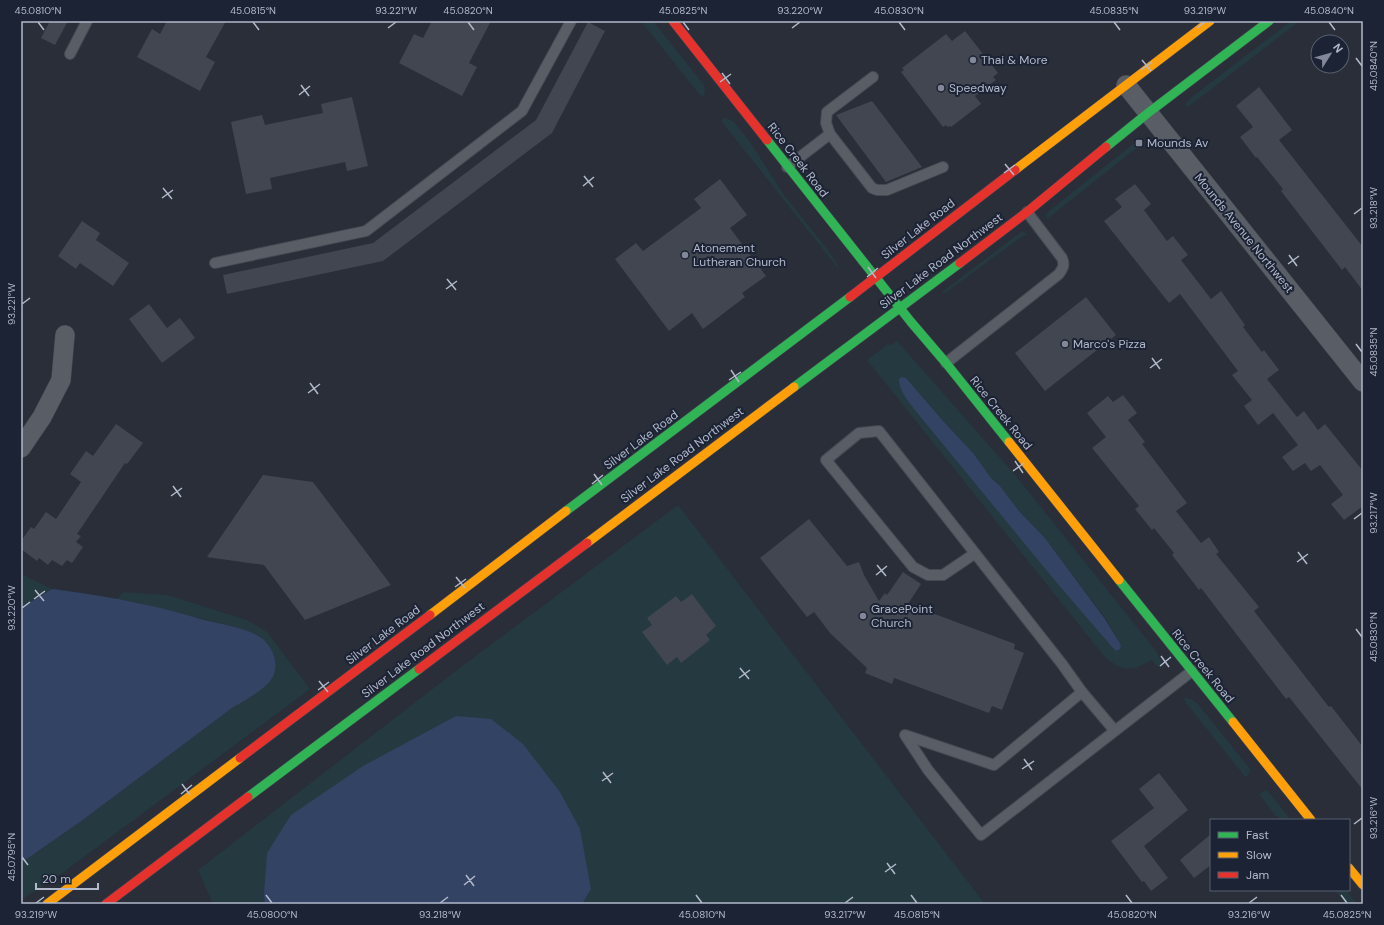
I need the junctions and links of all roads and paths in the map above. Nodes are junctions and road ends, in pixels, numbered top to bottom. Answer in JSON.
{"nodes":[{"id":1,"x":87,"y":21,"type":"edge"},
{"id":2,"x":571,"y":21,"type":"edge"},
{"id":3,"x":673,"y":21,"type":"edge"},
{"id":4,"x":1210,"y":21,"type":"edge"},
{"id":5,"x":1269,"y":21,"type":"edge"},
{"id":6,"x":70,"y":54,"type":"dead end"},
{"id":7,"x":873,"y":77,"type":"dead end"},
{"id":8,"x":1126,"y":85,"type":"junction"},
{"id":9,"x":1148,"y":113,"type":"junction"},
{"id":10,"x":830,"y":134,"type":"junction"},
{"id":11,"x":943,"y":166,"type":"dead end"},
{"id":12,"x":787,"y":167,"type":"junction"},
{"id":13,"x":1027,"y":212,"type":"junction"},
{"id":14,"x":215,"y":263,"type":"dead end"},
{"id":15,"x":876,"y":277,"type":"junction"},
{"id":16,"x":900,"y":307,"type":"junction"},
{"id":17,"x":65,"y":335,"type":"dead end"},
{"id":18,"x":946,"y":363,"type":"junction"},
{"id":19,"x":1363,"y":382,"type":"edge"},
{"id":20,"x":21,"y":448,"type":"edge"},
{"id":21,"x":974,"y":554,"type":"junction"},
{"id":22,"x":1192,"y":670,"type":"junction"},
{"id":23,"x":1082,"y":692,"type":"junction"},
{"id":24,"x":1116,"y":731,"type":"junction"},
{"id":25,"x":1310,"y":819,"type":"edge"},
{"id":26,"x":1350,"y":869,"type":"edge"},
{"id":27,"x":1363,"y":885,"type":"edge"},
{"id":28,"x":47,"y":904,"type":"edge"},
{"id":29,"x":106,"y":904,"type":"edge"}],
"edges":[{"from":1,"to":6,"type":"lane"},
{"from":2,"to":14,"type":"lane"},
{"from":3,"to":12,"type":"main road","name":"Rice Creek Road"},
{"from":4,"to":8,"type":"main road","name":"Silver Lake Road"},
{"from":5,"to":9,"type":"main road","name":"Silver Lake Road Northwest"},
{"from":7,"to":10,"type":"lane"},
{"from":8,"to":9,"type":"street","name":"Mounds Avenue Northwest"},
{"from":8,"to":15,"type":"main road","name":"Silver Lake Road"},
{"from":9,"to":13,"type":"main road","name":"Silver Lake Road Northwest"},
{"from":9,"to":19,"type":"street","name":"Mounds Avenue Northwest"},
{"from":10,"to":11,"type":"lane"},
{"from":10,"to":12,"type":"lane"},
{"from":12,"to":15,"type":"main road","name":"Rice Creek Road"},
{"from":13,"to":16,"type":"main road","name":"Silver Lake Road Northwest"},
{"from":13,"to":18,"type":"lane"},
{"from":15,"to":16,"type":"main road","name":"Rice Creek Road"},
{"from":15,"to":28,"type":"main road","name":"Silver Lake Road"},
{"from":16,"to":18,"type":"main road","name":"Rice Creek Road"},
{"from":16,"to":29,"type":"main road","name":"Silver Lake Road Northwest"},
{"from":17,"to":20,"type":"street"},
{"from":18,"to":22,"type":"main road","name":"Rice Creek Road"},
{"from":21,"to":21,"type":"lane"},
{"from":21,"to":23,"type":"lane"},
{"from":22,"to":24,"type":"lane"},
{"from":22,"to":25,"type":"main road","name":"Rice Creek Road"},
{"from":23,"to":24,"type":"lane"},
{"from":23,"to":24,"type":"lane"},
{"from":26,"to":27,"type":"main road"}]}
